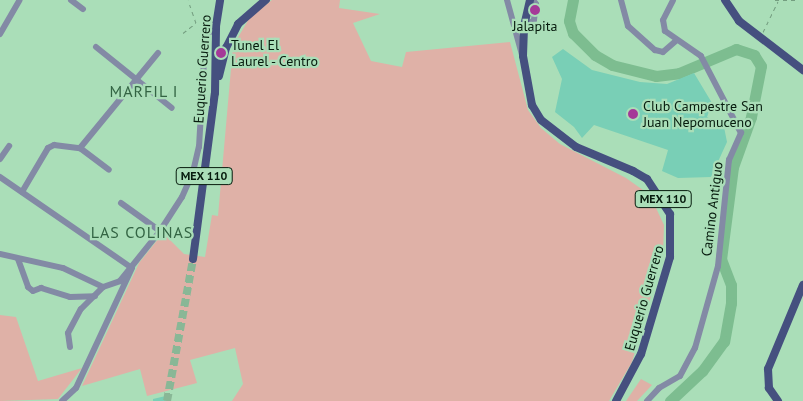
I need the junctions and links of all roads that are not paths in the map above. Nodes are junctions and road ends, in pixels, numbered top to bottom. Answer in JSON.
{"nodes":[{"id":1,"x":20,"y":0,"type":"edge"},
{"id":2,"x":71,"y":0,"type":"edge"},
{"id":3,"x":220,"y":0,"type":"edge"},
{"id":4,"x":266,"y":0,"type":"edge"},
{"id":5,"x":507,"y":0,"type":"edge"},
{"id":6,"x":532,"y":0,"type":"edge"},
{"id":7,"x":621,"y":0,"type":"edge"},
{"id":8,"x":673,"y":0,"type":"edge"},
{"id":9,"x":725,"y":0,"type":"edge"},
{"id":10,"x":83,"y":9,"type":"dead end"},
{"id":11,"x":216,"y":26,"type":"junction"},
{"id":12,"x":0,"y":33,"type":"edge"},
{"id":13,"x":677,"y":40,"type":"junction"},
{"id":14,"x":96,"y":47,"type":"dead end"},
{"id":15,"x":158,"y":53,"type":"dead end"},
{"id":16,"x":523,"y":56,"type":"junction"},
{"id":17,"x":803,"y":70,"type":"edge"},
{"id":18,"x":136,"y":80,"type":"junction"},
{"id":19,"x":215,"y":93,"type":"junction"},
{"id":20,"x":172,"y":108,"type":"dead end"},
{"id":21,"x":9,"y":146,"type":"dead end"},
{"id":22,"x":80,"y":148,"type":"junction"},
{"id":23,"x":0,"y":159,"type":"edge"},
{"id":24,"x":109,"y":170,"type":"dead end"},
{"id":25,"x":0,"y":177,"type":"edge"},
{"id":26,"x":22,"y":192,"type":"junction"},
{"id":27,"x":121,"y":203,"type":"dead end"},
{"id":28,"x":160,"y":231,"type":"junction"},
{"id":29,"x":0,"y":254,"type":"edge"},
{"id":30,"x":18,"y":259,"type":"junction"},
{"id":31,"x":193,"y":259,"type":"tunnel mouth"},
{"id":32,"x":132,"y":268,"type":"junction"},
{"id":33,"x":803,"y":285,"type":"edge"},
{"id":34,"x":104,"y":287,"type":"junction"},
{"id":35,"x":95,"y":296,"type":"junction"},
{"id":36,"x":70,"y":347,"type":"dead end"},
{"id":37,"x":62,"y":401,"type":"edge"},
{"id":38,"x":616,"y":401,"type":"edge"},
{"id":39,"x":647,"y":401,"type":"edge"},
{"id":40,"x":778,"y":401,"type":"edge"}],
"edges":[{"from":1,"to":12,"type":"street"},
{"from":2,"to":10,"type":"street"},
{"from":3,"to":11,"type":"main road","name":"Euquerio Guerrero","number":"MEX 110"},
{"from":4,"to":19,"type":"main road","number":"MEX 110"},
{"from":5,"to":16,"type":"street"},
{"from":6,"to":16,"type":"main road","name":"Euquerio Guerrero","number":"MEX 110"},
{"from":7,"to":13,"type":"street"},
{"from":8,"to":13,"type":"street","name":"Camino Antiguo"},
{"from":9,"to":17,"type":"main road"},
{"from":11,"to":19,"type":"main road","name":"Euquerio Guerrero","number":"MEX 110"},
{"from":11,"to":28,"type":"street"},
{"from":13,"to":39,"type":"street","name":"Camino Antiguo"},
{"from":14,"to":18,"type":"street"},
{"from":15,"to":18,"type":"street"},
{"from":16,"to":38,"type":"main road","name":"Euquerio Guerrero","number":"MEX 110"},
{"from":18,"to":20,"type":"street"},
{"from":18,"to":22,"type":"street"},
{"from":19,"to":31,"type":"main road","name":"Euquerio Guerrero","number":"MEX 110"},
{"from":21,"to":23,"type":"street"},
{"from":22,"to":24,"type":"street"},
{"from":22,"to":26,"type":"street"},
{"from":25,"to":26,"type":"street"},
{"from":26,"to":32,"type":"street"},
{"from":27,"to":28,"type":"street"},
{"from":28,"to":32,"type":"street"},
{"from":29,"to":30,"type":"street"},
{"from":30,"to":34,"type":"street"},
{"from":30,"to":35,"type":"street"},
{"from":32,"to":34,"type":"street"},
{"from":32,"to":37,"type":"street"},
{"from":33,"to":40,"type":"main road"},
{"from":34,"to":35,"type":"street"},
{"from":35,"to":36,"type":"street"}]}
